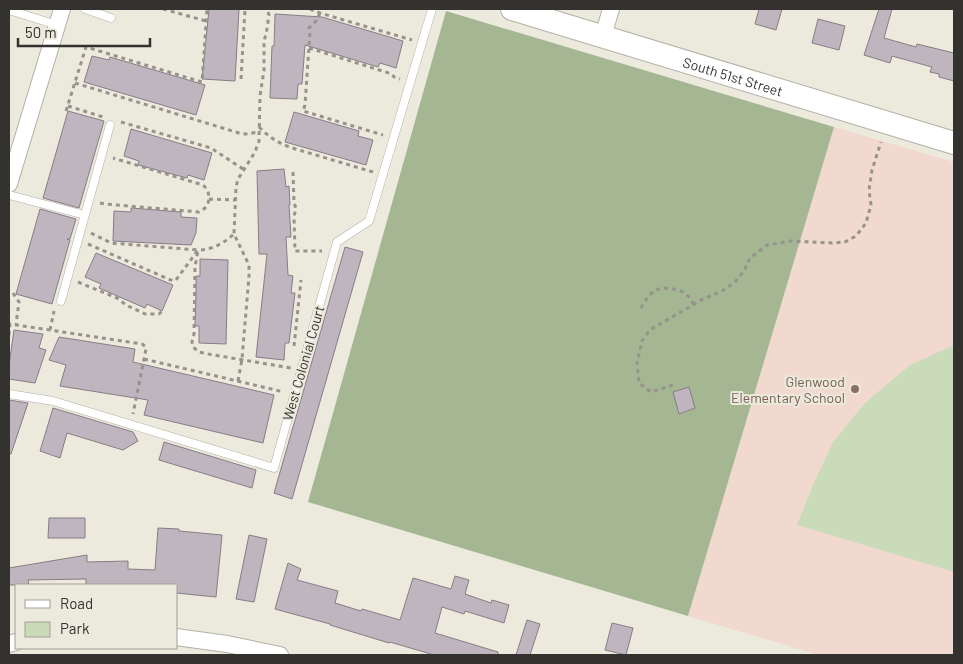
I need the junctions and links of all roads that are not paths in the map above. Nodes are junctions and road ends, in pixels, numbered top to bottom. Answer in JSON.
{"nodes":[{"id":1,"x":62,"y":9,"type":"edge"},
{"id":2,"x":85,"y":9,"type":"edge"},
{"id":3,"x":432,"y":9,"type":"edge"},
{"id":4,"x":512,"y":9,"type":"edge"},
{"id":5,"x":611,"y":9,"type":"edge"},
{"id":6,"x":9,"y":10,"type":"edge"},
{"id":7,"x":111,"y":18,"type":"dead end"},
{"id":8,"x":57,"y":25,"type":"junction"},
{"id":9,"x":603,"y":36,"type":"junction"},
{"id":10,"x":112,"y":122,"type":"road end"},
{"id":11,"x":15,"y":142,"type":"edge"},
{"id":12,"x":954,"y":142,"type":"edge"},
{"id":13,"x":9,"y":184,"type":"edge"},
{"id":14,"x":9,"y":194,"type":"edge"},
{"id":15,"x":85,"y":215,"type":"junction"},
{"id":16,"x":61,"y":301,"type":"road end"},
{"id":17,"x":9,"y":394,"type":"edge"},
{"id":18,"x":178,"y":637,"type":"edge"},
{"id":19,"x":280,"y":655,"type":"edge"}],
"edges":[{"from":1,"to":8,"type":"street"},
{"from":2,"to":7,"type":"lane"},
{"from":3,"to":17,"type":"lane","name":"West Colonial Court"},
{"from":4,"to":9,"type":"street","name":"South 51st Street"},
{"from":5,"to":9,"type":"street"},
{"from":6,"to":8,"type":"lane"},
{"from":8,"to":11,"type":"street"},
{"from":9,"to":12,"type":"street","name":"South 51st Street"},
{"from":10,"to":15,"type":"lane"},
{"from":11,"to":13,"type":"street"},
{"from":14,"to":15,"type":"lane"},
{"from":15,"to":16,"type":"lane"},
{"from":18,"to":19,"type":"street"}]}
